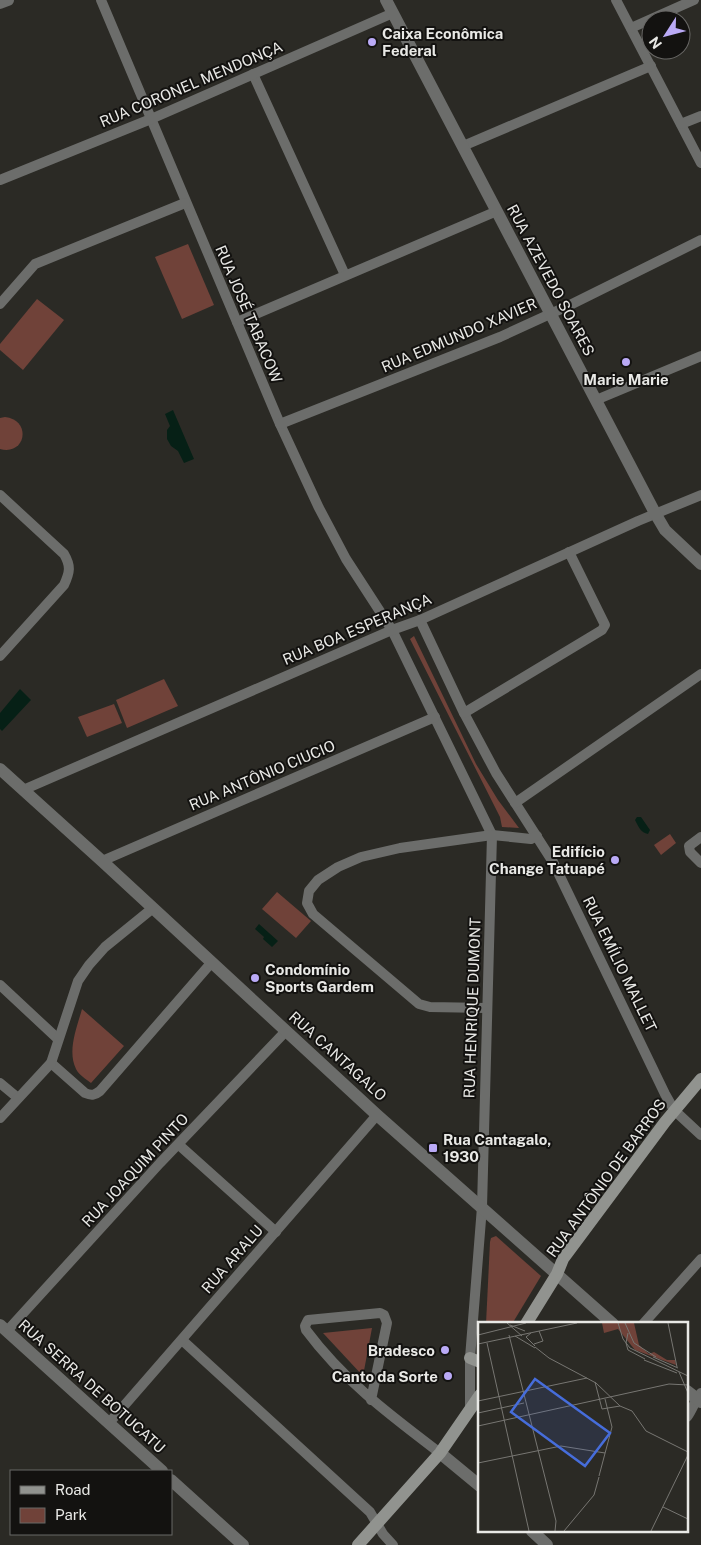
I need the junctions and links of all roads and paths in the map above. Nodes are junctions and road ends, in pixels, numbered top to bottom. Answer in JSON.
{"nodes":[{"id":1,"x":8,"y":0,"type":"edge"},
{"id":2,"x":101,"y":0,"type":"edge"},
{"id":3,"x":387,"y":0,"type":"edge"},
{"id":4,"x":616,"y":0,"type":"edge"},
{"id":5,"x":694,"y":0,"type":"edge"},
{"id":6,"x":0,"y":3,"type":"edge"},
{"id":7,"x":393,"y":13,"type":"junction"},
{"id":8,"x":631,"y":28,"type":"junction"},
{"id":9,"x":651,"y":66,"type":"junction"},
{"id":10,"x":253,"y":74,"type":"junction"},
{"id":11,"x":701,"y":116,"type":"edge"},
{"id":12,"x":151,"y":119,"type":"junction"},
{"id":13,"x":681,"y":124,"type":"junction"},
{"id":14,"x":462,"y":146,"type":"junction"},
{"id":15,"x":701,"y":163,"type":"edge"},
{"id":16,"x":0,"y":180,"type":"edge"},
{"id":17,"x":185,"y":203,"type":"junction"},
{"id":18,"x":497,"y":211,"type":"junction"},
{"id":19,"x":701,"y":240,"type":"edge"},
{"id":20,"x":345,"y":275,"type":"junction"},
{"id":21,"x":0,"y":304,"type":"edge"},
{"id":22,"x":551,"y":314,"type":"junction"},
{"id":23,"x":237,"y":322,"type":"junction"},
{"id":24,"x":701,"y":356,"type":"edge"},
{"id":25,"x":596,"y":400,"type":"junction"},
{"id":26,"x":280,"y":424,"type":"junction"},
{"id":27,"x":0,"y":495,"type":"edge"},
{"id":28,"x":701,"y":495,"type":"edge"},
{"id":29,"x":655,"y":514,"type":"junction"},
{"id":30,"x":569,"y":552,"type":"junction"},
{"id":31,"x":701,"y":564,"type":"edge"},
{"id":32,"x":420,"y":620,"type":"junction"},
{"id":33,"x":392,"y":630,"type":"junction"},
{"id":34,"x":0,"y":656,"type":"edge"},
{"id":35,"x":701,"y":674,"type":"edge"},
{"id":36,"x":464,"y":714,"type":"junction"},
{"id":37,"x":435,"y":717,"type":"junction"},
{"id":38,"x":0,"y":769,"type":"edge"},
{"id":39,"x":23,"y":790,"type":"junction"},
{"id":40,"x":515,"y":803,"type":"junction"},
{"id":41,"x":492,"y":835,"type":"junction"},
{"id":42,"x":537,"y":836,"type":"junction"},
{"id":43,"x":701,"y":837,"type":"edge"},
{"id":44,"x":102,"y":861,"type":"junction"},
{"id":45,"x":701,"y":863,"type":"edge"},
{"id":46,"x":153,"y":908,"type":"junction"},
{"id":47,"x":212,"y":962,"type":"junction"},
{"id":48,"x":0,"y":985,"type":"edge"},
{"id":49,"x":486,"y":1008,"type":"junction"},
{"id":50,"x":286,"y":1032,"type":"junction"},
{"id":51,"x":58,"y":1039,"type":"junction"},
{"id":52,"x":51,"y":1063,"type":"junction"},
{"id":53,"x":701,"y":1079,"type":"edge"},
{"id":54,"x":0,"y":1083,"type":"edge"},
{"id":55,"x":18,"y":1098,"type":"junction"},
{"id":56,"x":674,"y":1110,"type":"junction"},
{"id":57,"x":377,"y":1115,"type":"junction"},
{"id":58,"x":0,"y":1118,"type":"edge"},
{"id":59,"x":701,"y":1135,"type":"edge"},
{"id":60,"x":179,"y":1145,"type":"junction"},
{"id":61,"x":482,"y":1207,"type":"junction"},
{"id":62,"x":276,"y":1232,"type":"junction"},
{"id":63,"x":701,"y":1259,"type":"edge"},
{"id":64,"x":557,"y":1274,"type":"junction"},
{"id":65,"x":527,"y":1322,"type":"edge"},
{"id":66,"x":611,"y":1322,"type":"edge"},
{"id":67,"x":645,"y":1322,"type":"edge"},
{"id":68,"x":3,"y":1328,"type":"edge"},
{"id":69,"x":182,"y":1340,"type":"junction"},
{"id":70,"x":475,"y":1360,"type":"edge"},
{"id":71,"x":696,"y":1396,"type":"edge"},
{"id":72,"x":371,"y":1400,"type":"junction"},
{"id":73,"x":477,"y":1401,"type":"edge"},
{"id":74,"x":688,"y":1416,"type":"edge"},
{"id":75,"x":109,"y":1423,"type":"junction"},
{"id":76,"x":440,"y":1453,"type":"junction"},
{"id":77,"x":161,"y":1470,"type":"edge"},
{"id":78,"x":172,"y":1481,"type":"edge"},
{"id":79,"x":478,"y":1484,"type":"edge"},
{"id":80,"x":378,"y":1524,"type":"junction"},
{"id":81,"x":533,"y":1532,"type":"edge"},
{"id":82,"x":243,"y":1545,"type":"edge"},
{"id":83,"x":358,"y":1545,"type":"edge"},
{"id":84,"x":393,"y":1545,"type":"edge"},
{"id":85,"x":547,"y":1545,"type":"edge"}],
"edges":[{"from":1,"to":6,"type":"street"},
{"from":2,"to":12,"type":"street","name":"RUA JOSÉ TABACOW"},
{"from":3,"to":7,"type":"street","name":"RUA AZEVEDO SOARES"},
{"from":4,"to":8,"type":"street"},
{"from":5,"to":8,"type":"street"},
{"from":7,"to":10,"type":"street","name":"RUA CORONEL MENDONÇA"},
{"from":7,"to":14,"type":"street","name":"RUA AZEVEDO SOARES"},
{"from":8,"to":9,"type":"street"},
{"from":9,"to":13,"type":"street"},
{"from":9,"to":14,"type":"street"},
{"from":10,"to":12,"type":"street","name":"RUA CORONEL MENDONÇA"},
{"from":10,"to":20,"type":"street"},
{"from":11,"to":13,"type":"street"},
{"from":12,"to":16,"type":"street","name":"RUA CORONEL MENDONÇA"},
{"from":12,"to":17,"type":"street","name":"RUA JOSÉ TABACOW"},
{"from":13,"to":15,"type":"street"},
{"from":14,"to":18,"type":"street","name":"RUA AZEVEDO SOARES"},
{"from":17,"to":21,"type":"street"},
{"from":17,"to":23,"type":"street","name":"RUA JOSÉ TABACOW"},
{"from":18,"to":20,"type":"street"},
{"from":18,"to":22,"type":"street","name":"RUA AZEVEDO SOARES"},
{"from":19,"to":22,"type":"street","name":"RUA EDMUNDO XAVIER"},
{"from":20,"to":23,"type":"street"},
{"from":22,"to":25,"type":"street","name":"RUA AZEVEDO SOARES"},
{"from":22,"to":26,"type":"street","name":"RUA EDMUNDO XAVIER"},
{"from":23,"to":26,"type":"street","name":"RUA JOSÉ TABACOW"},
{"from":24,"to":25,"type":"street"},
{"from":25,"to":29,"type":"street","name":"RUA AZEVEDO SOARES"},
{"from":26,"to":33,"type":"street","name":"RUA JOSÉ TABACOW"},
{"from":27,"to":34,"type":"street"},
{"from":28,"to":29,"type":"street","name":"RUA BOA ESPERANÇA"},
{"from":29,"to":30,"type":"street","name":"RUA BOA ESPERANÇA"},
{"from":29,"to":31,"type":"street","name":"RUA AZEVEDO SOARES"},
{"from":30,"to":32,"type":"street","name":"RUA BOA ESPERANÇA"},
{"from":30,"to":36,"type":"street"},
{"from":32,"to":33,"type":"street","name":"RUA BOA ESPERANÇA"},
{"from":32,"to":36,"type":"street"},
{"from":33,"to":37,"type":"street","name":"RUA HENRIQUE DUMONT"},
{"from":33,"to":39,"type":"street","name":"RUA BOA ESPERANÇA"},
{"from":35,"to":40,"type":"street"},
{"from":36,"to":40,"type":"street"},
{"from":37,"to":41,"type":"street","name":"RUA HENRIQUE DUMONT"},
{"from":37,"to":44,"type":"street","name":"RUA ANTÔNIO CIUCIO"},
{"from":38,"to":39,"type":"street","name":"RUA CANTAGALO"},
{"from":39,"to":44,"type":"street","name":"RUA CANTAGALO"},
{"from":40,"to":42,"type":"street","name":"RUA EMÍLIO MALLET"},
{"from":41,"to":42,"type":"street"},
{"from":41,"to":49,"type":"street","name":"RUA HENRIQUE DUMONT"},
{"from":41,"to":49,"type":"street"},
{"from":42,"to":56,"type":"street","name":"RUA EMÍLIO MALLET"},
{"from":43,"to":45,"type":"street"},
{"from":44,"to":46,"type":"street","name":"RUA CANTAGALO"},
{"from":46,"to":47,"type":"street","name":"RUA CANTAGALO"},
{"from":46,"to":51,"type":"street"},
{"from":47,"to":50,"type":"street","name":"RUA CANTAGALO"},
{"from":47,"to":52,"type":"street"},
{"from":48,"to":51,"type":"street"},
{"from":49,"to":61,"type":"street","name":"RUA HENRIQUE DUMONT"},
{"from":50,"to":57,"type":"street","name":"RUA CANTAGALO"},
{"from":50,"to":60,"type":"street","name":"RUA JOAQUIM PINTO"},
{"from":51,"to":52,"type":"street"},
{"from":52,"to":55,"type":"street"},
{"from":53,"to":56,"type":"main road","name":"RUA ANTÔNIO DE BARROS"},
{"from":54,"to":55,"type":"street"},
{"from":55,"to":58,"type":"street"},
{"from":56,"to":59,"type":"street","name":"RUA EMÍLIO MALLET"},
{"from":56,"to":64,"type":"main road","name":"RUA ANTÔNIO DE BARROS"},
{"from":57,"to":61,"type":"street","name":"RUA CANTAGALO"},
{"from":57,"to":62,"type":"street","name":"RUA ARALU"},
{"from":60,"to":62,"type":"street"},
{"from":60,"to":68,"type":"street","name":"RUA JOAQUIM PINTO"},
{"from":61,"to":64,"type":"street","name":"RUA CANTAGALO"},
{"from":61,"to":70,"type":"street","name":"RUA HENRIQUE DUMONT"},
{"from":62,"to":69,"type":"street","name":"RUA ARALU"},
{"from":63,"to":67,"type":"street"},
{"from":64,"to":65,"type":"main road","name":"RUA ANTÔNIO DE BARROS"},
{"from":64,"to":66,"type":"street","name":"RUA CANTAGALO"},
{"from":68,"to":75,"type":"street","name":"RUA SERRA DE BOTUCATU"},
{"from":69,"to":75,"type":"street","name":"RUA ARALU"},
{"from":69,"to":80,"type":"street"},
{"from":70,"to":73,"type":"street","name":"RUA HENRIQUE DUMONT"},
{"from":71,"to":74,"type":"street"},
{"from":72,"to":72,"type":"street"},
{"from":72,"to":76,"type":"street"},
{"from":73,"to":76,"type":"main road"},
{"from":75,"to":77,"type":"street","name":"RUA SERRA DE BOTUCATU"},
{"from":76,"to":79,"type":"street"},
{"from":76,"to":80,"type":"main road"},
{"from":78,"to":82,"type":"street"},
{"from":80,"to":83,"type":"main road"},
{"from":80,"to":84,"type":"street"},
{"from":81,"to":85,"type":"street"}]}
